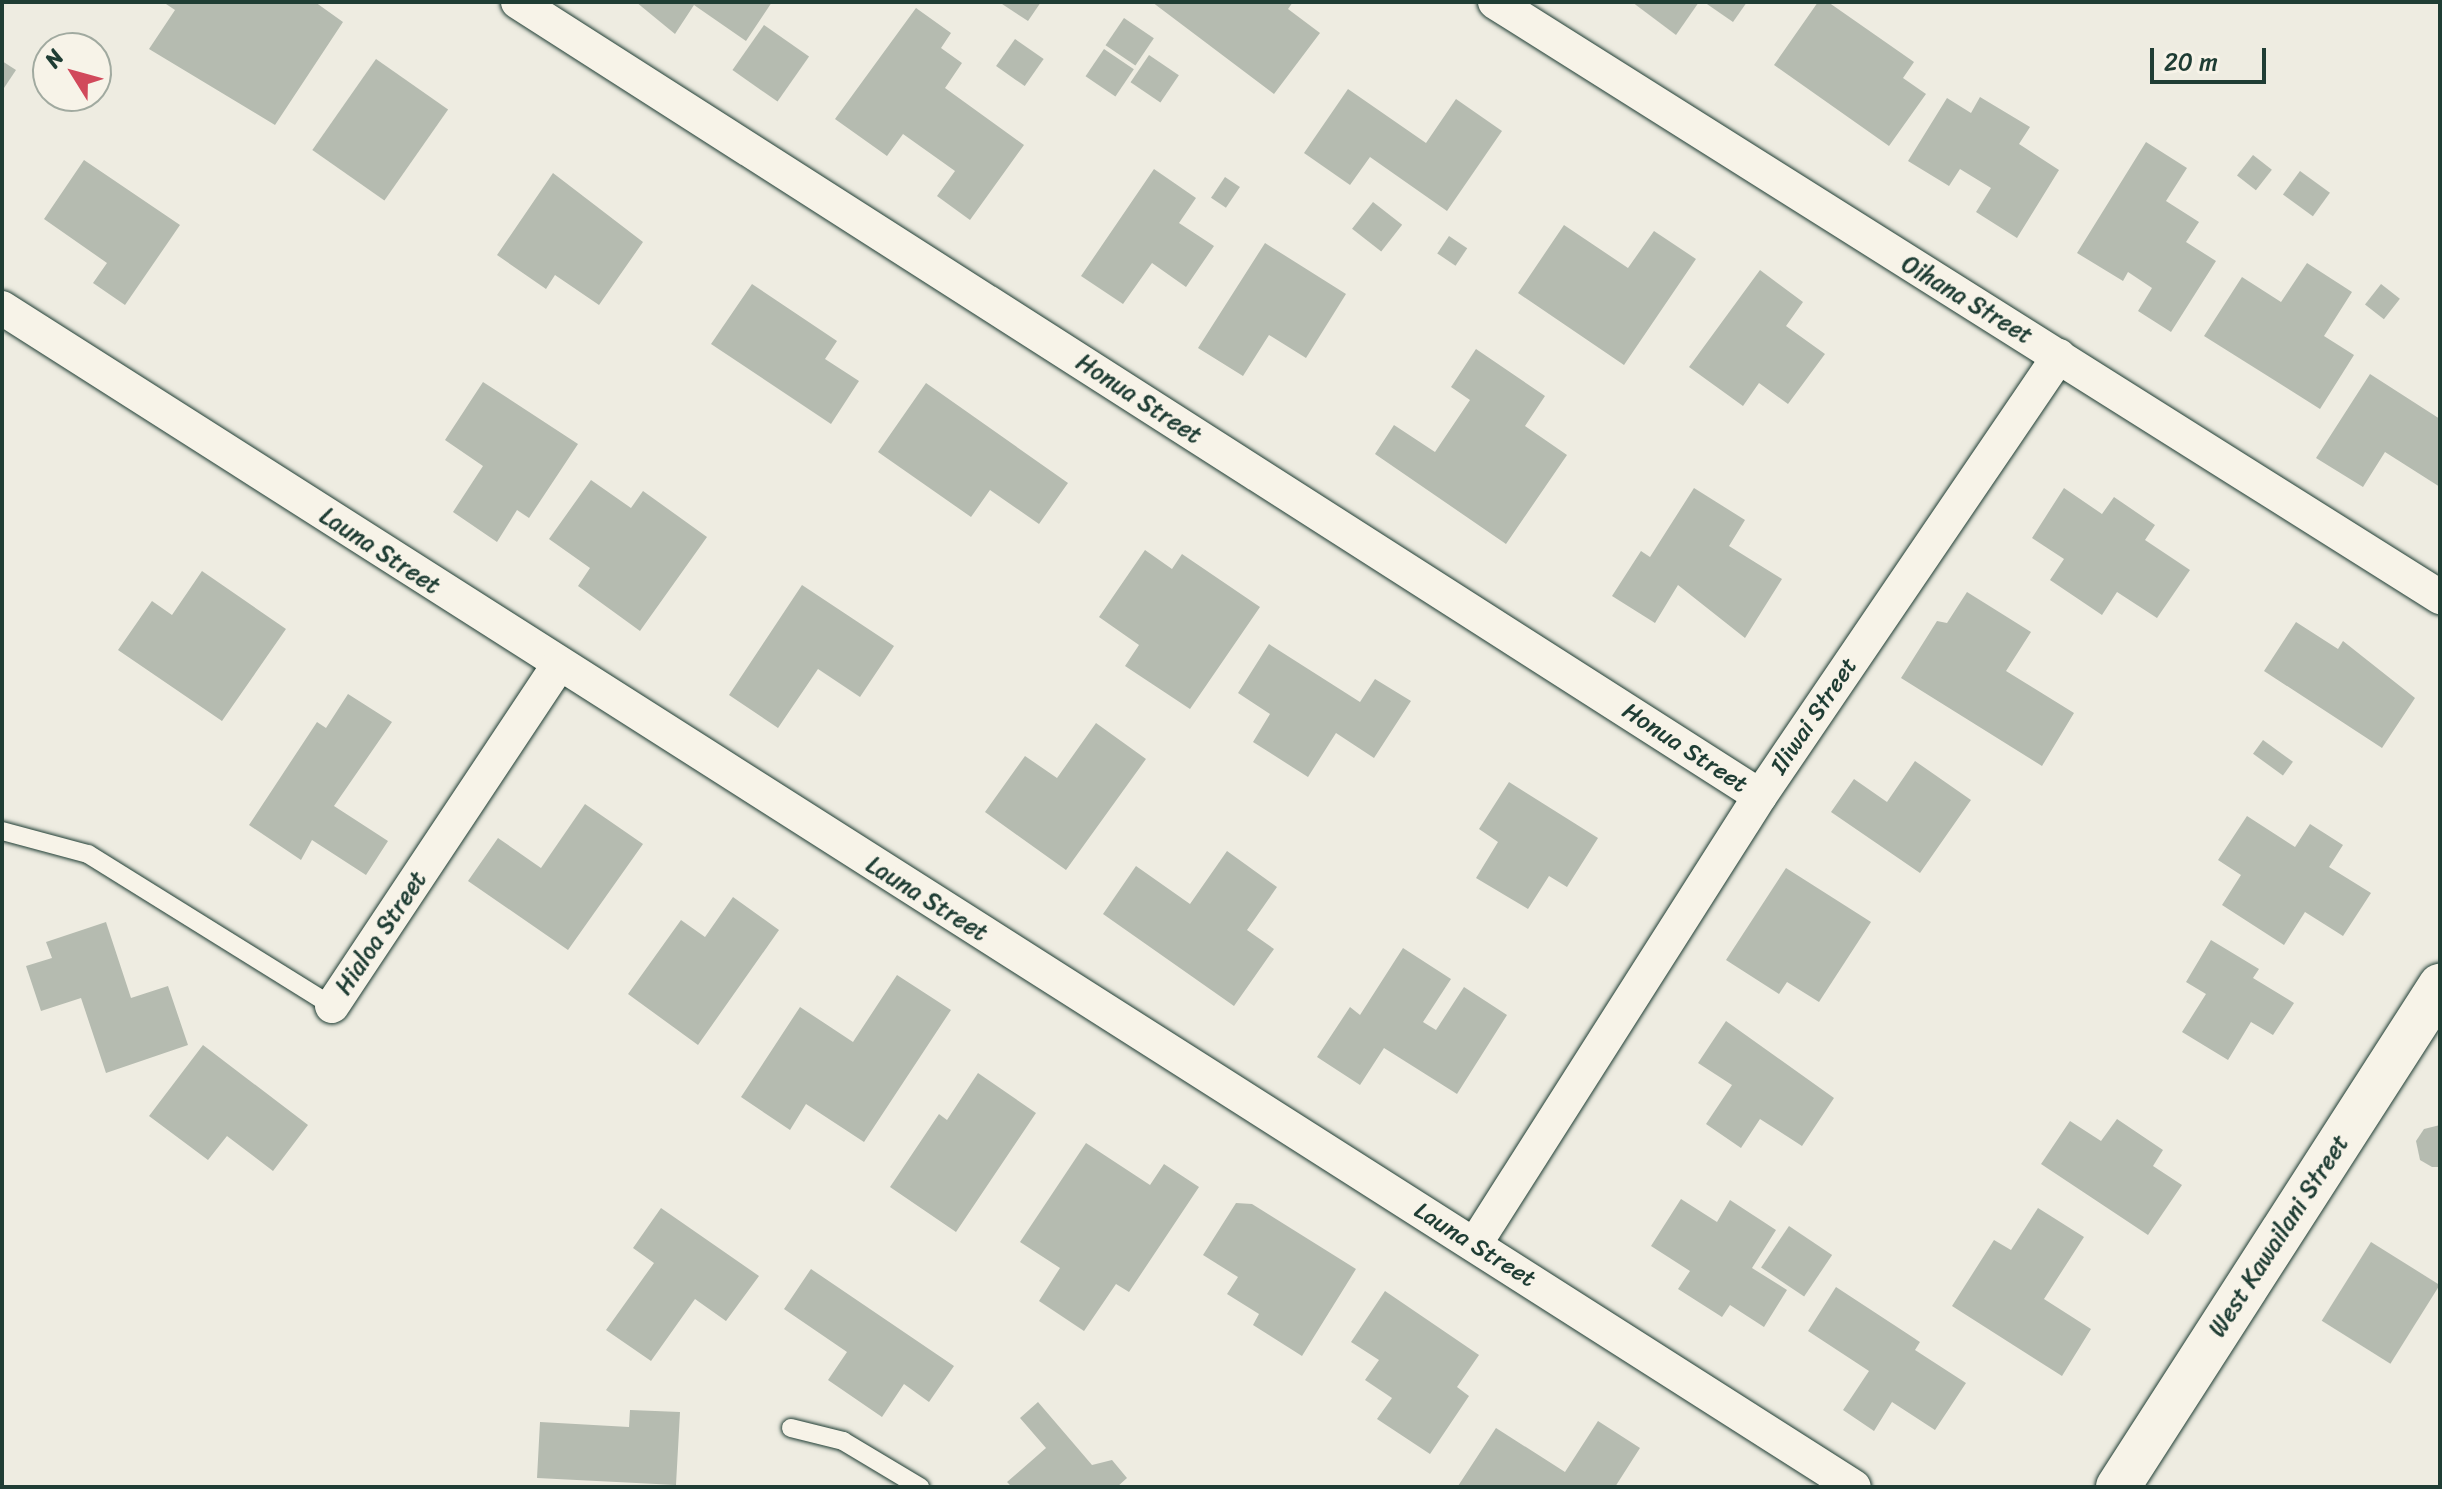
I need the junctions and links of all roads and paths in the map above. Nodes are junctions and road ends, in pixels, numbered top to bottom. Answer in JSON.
{"nodes":[{"id":1,"x":518,"y":2,"type":"edge"},
{"id":2,"x":1495,"y":2,"type":"edge"},
{"id":3,"x":2,"y":308,"type":"edge"},
{"id":4,"x":2059,"y":356,"type":"junction"},
{"id":5,"x":2440,"y":597,"type":"edge"},
{"id":6,"x":558,"y":666,"type":"junction"},
{"id":7,"x":1760,"y":796,"type":"junction"},
{"id":8,"x":2,"y":831,"type":"edge"},
{"id":9,"x":2440,"y":986,"type":"edge"},
{"id":10,"x":332,"y":1006,"type":"joint"},
{"id":11,"x":1475,"y":1244,"type":"junction"},
{"id":12,"x":791,"y":1428,"type":"dead end"},
{"id":13,"x":920,"y":1487,"type":"edge"},
{"id":14,"x":1854,"y":1487,"type":"edge"},
{"id":15,"x":2118,"y":1487,"type":"edge"}],
"edges":[{"from":1,"to":7,"type":"street","name":"Honua Street"},
{"from":2,"to":4,"type":"street","name":"Oihana Street"},
{"from":3,"to":6,"type":"street","name":"Launa Street"},
{"from":4,"to":5,"type":"street","name":"Oihana Street"},
{"from":4,"to":7,"type":"street","name":"Iliwai Street"},
{"from":6,"to":10,"type":"street","name":"Hialoa Street"},
{"from":6,"to":11,"type":"street","name":"Launa Street"},
{"from":7,"to":11,"type":"street","name":"Iliwai Street"},
{"from":8,"to":10,"type":"lane","name":"Hialoa Street"},
{"from":9,"to":15,"type":"street","name":"West Kawailani Street"},
{"from":11,"to":14,"type":"street","name":"Launa Street"},
{"from":12,"to":13,"type":"lane"}]}
